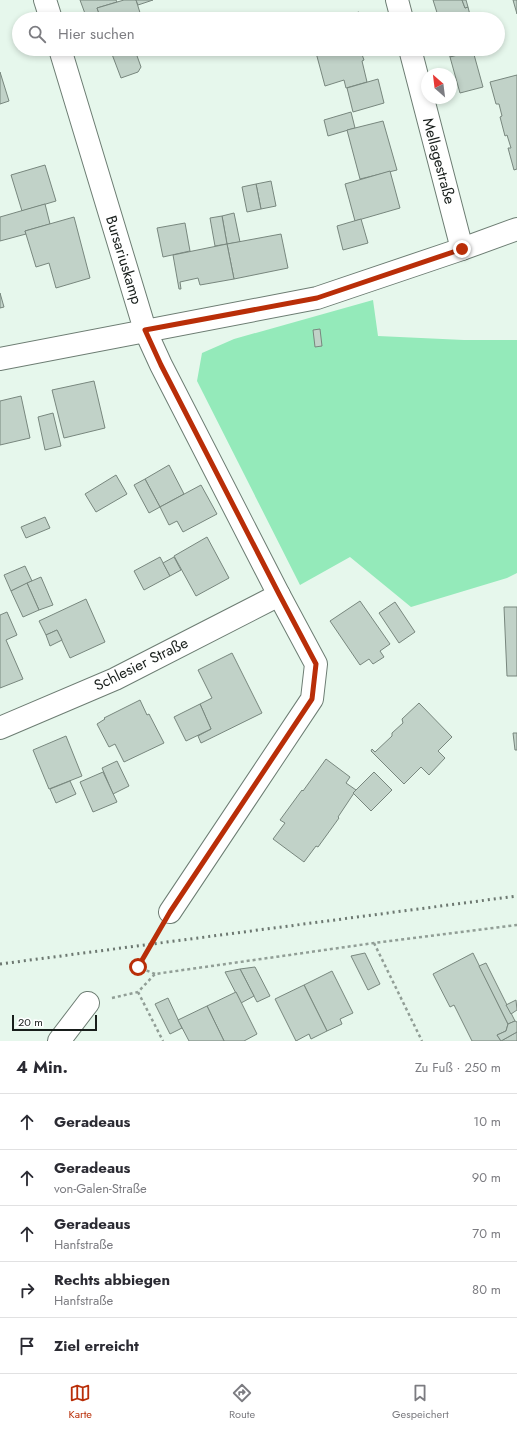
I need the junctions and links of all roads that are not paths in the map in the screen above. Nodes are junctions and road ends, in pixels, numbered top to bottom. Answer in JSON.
{"nodes":[{"id":1,"x":45,"y":0,"type":"edge"},
{"id":2,"x":397,"y":0,"type":"edge"},
{"id":3,"x":49,"y":12,"type":"edge"},
{"id":4,"x":400,"y":12,"type":"edge"},
{"id":5,"x":62,"y":56,"type":"edge"},
{"id":6,"x":412,"y":56,"type":"edge"},
{"id":7,"x":517,"y":229,"type":"edge"},
{"id":8,"x":462,"y":249,"type":"junction"},
{"id":9,"x":145,"y":330,"type":"junction"},
{"id":10,"x":0,"y":359,"type":"edge"},
{"id":11,"x":279,"y":594,"type":"junction"},
{"id":12,"x":0,"y":728,"type":"edge"},
{"id":13,"x":170,"y":912,"type":"road end"},
{"id":14,"x":88,"y":1003,"type":"road end"},
{"id":15,"x":59,"y":1041,"type":"edge"}],
"edges":[{"from":1,"to":3,"type":"street"},
{"from":2,"to":4,"type":"street"},
{"from":5,"to":9,"type":"street","name":"Bursariuskamp"},
{"from":6,"to":8,"type":"street","name":"Mellagestraße"},
{"from":7,"to":8,"type":"street"},
{"from":8,"to":9,"type":"street"},
{"from":9,"to":10,"type":"street"},
{"from":9,"to":11,"type":"street","name":"Bursariuskamp"},
{"from":11,"to":12,"type":"street","name":"Schlesier Straße"},
{"from":11,"to":13,"type":"street","name":"Bursariuskamp"},
{"from":14,"to":15,"type":"street"}]}
